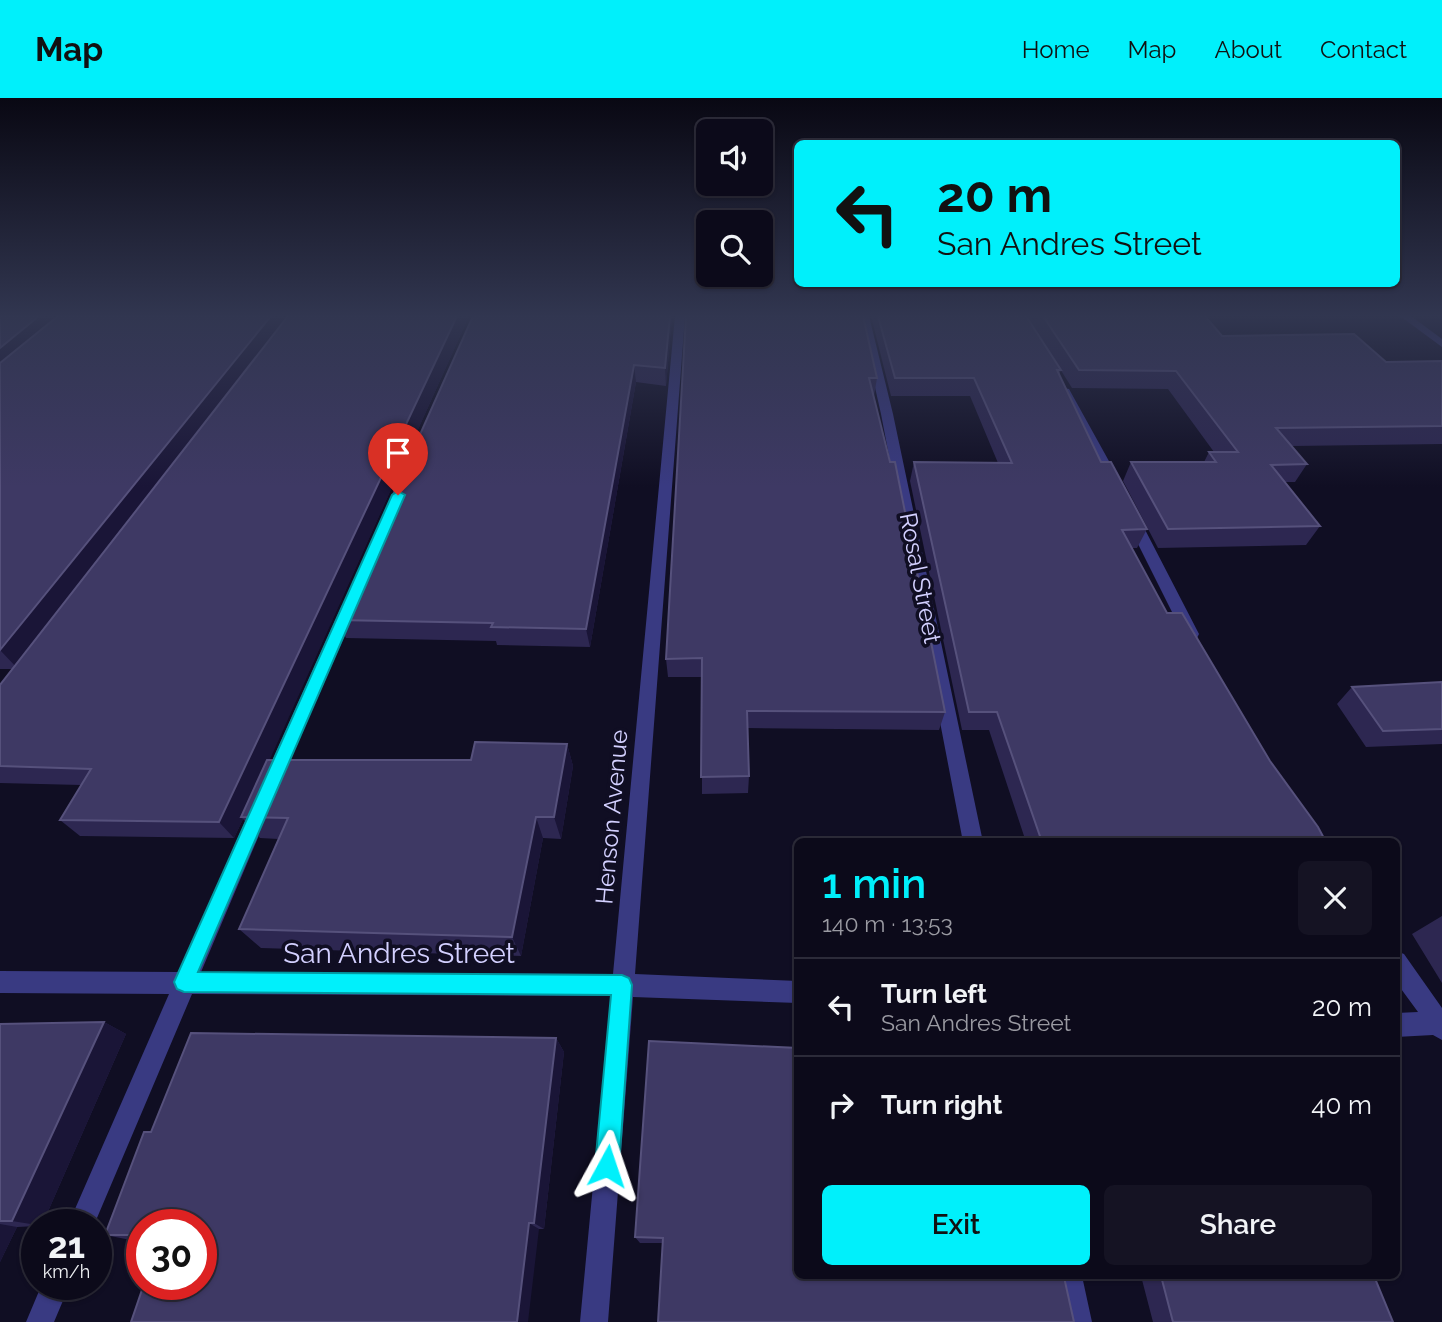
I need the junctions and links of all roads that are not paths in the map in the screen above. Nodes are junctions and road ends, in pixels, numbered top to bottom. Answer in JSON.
{"nodes":[{"id":1,"x":675,"y":373,"type":"edge"},
{"id":2,"x":877,"y":373,"type":"edge"},
{"id":3,"x":1055,"y":374,"type":"edge"},
{"id":4,"x":359,"y":585,"type":"edge"},
{"id":5,"x":1201,"y":653,"type":"edge"},
{"id":6,"x":972,"y":838,"type":"edge"},
{"id":7,"x":1400,"y":968,"type":"edge"},
{"id":8,"x":0,"y":982,"type":"edge"},
{"id":9,"x":184,"y":982,"type":"junction"},
{"id":10,"x":622,"y":985,"type":"junction"},
{"id":11,"x":794,"y":992,"type":"edge"},
{"id":12,"x":1400,"y":1025,"type":"edge"},
{"id":13,"x":1441,"y":1026,"type":"edge"},
{"id":14,"x":88,"y":1209,"type":"edge"},
{"id":15,"x":1069,"y":1279,"type":"edge"},
{"id":16,"x":49,"y":1300,"type":"edge"},
{"id":17,"x":40,"y":1322,"type":"edge"},
{"id":18,"x":594,"y":1322,"type":"edge"},
{"id":19,"x":1079,"y":1322,"type":"edge"}],
"edges":[{"from":1,"to":10,"type":"street","name":"Henson Avenue"},
{"from":2,"to":6,"type":"street","name":"Rosal Street"},
{"from":3,"to":5,"type":"street"},
{"from":4,"to":9,"type":"street"},
{"from":7,"to":13,"type":"street"},
{"from":8,"to":9,"type":"street","name":"San Andres Street"},
{"from":9,"to":10,"type":"street","name":"San Andres Street"},
{"from":9,"to":14,"type":"street"},
{"from":10,"to":11,"type":"street","name":"San Andres Street"},
{"from":10,"to":18,"type":"street","name":"Henson Avenue"},
{"from":12,"to":13,"type":"street"},
{"from":15,"to":19,"type":"street"},
{"from":16,"to":17,"type":"street"}]}
